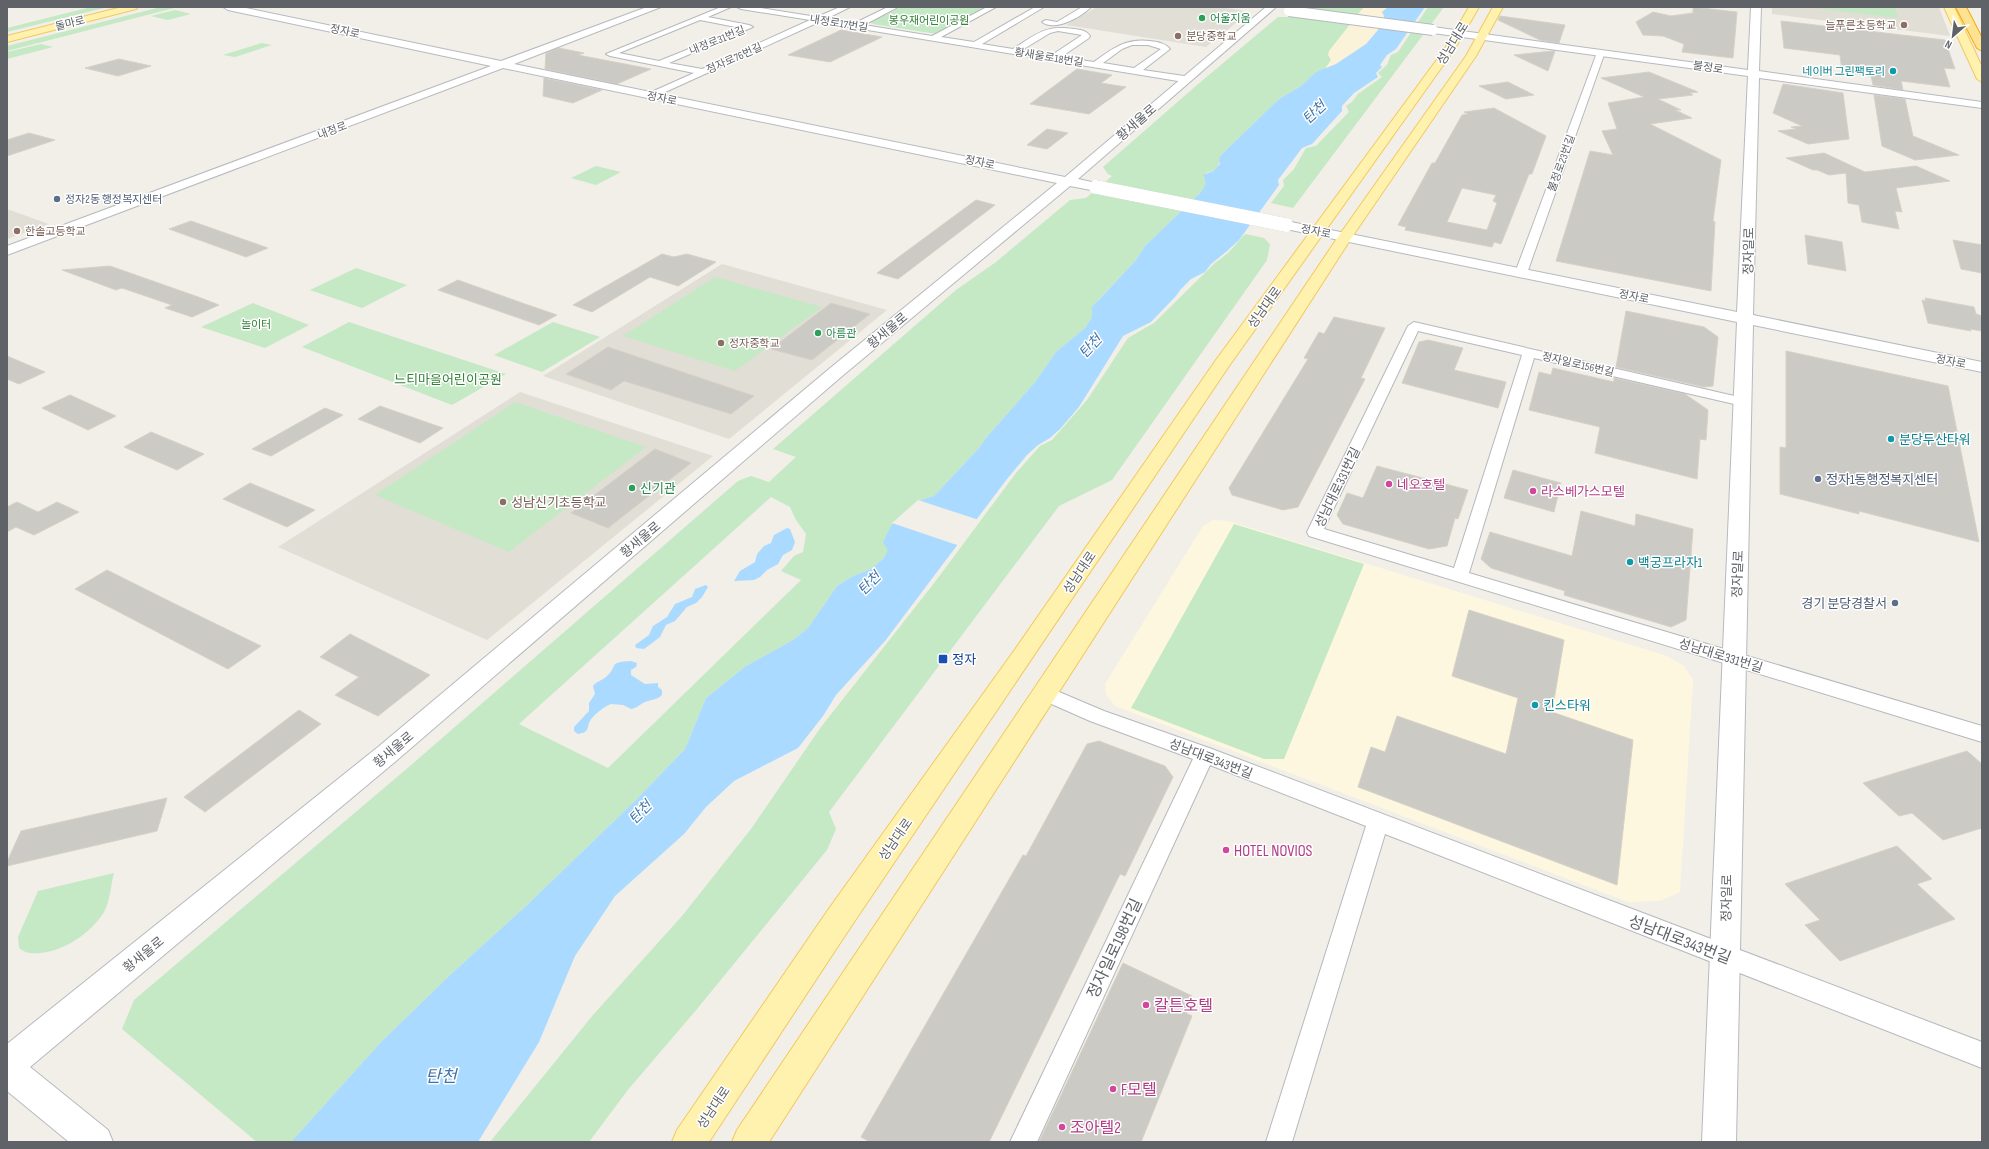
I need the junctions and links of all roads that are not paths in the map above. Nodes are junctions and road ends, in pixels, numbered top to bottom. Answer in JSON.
{"nodes":[{"id":1,"x":133,"y":7,"type":"edge"},
{"id":2,"x":228,"y":7,"type":"edge"},
{"id":3,"x":656,"y":7,"type":"edge"},
{"id":4,"x":727,"y":7,"type":"edge"},
{"id":5,"x":741,"y":7,"type":"edge"},
{"id":6,"x":800,"y":7,"type":"edge"},
{"id":7,"x":846,"y":7,"type":"edge"},
{"id":8,"x":894,"y":7,"type":"edge"},
{"id":9,"x":992,"y":7,"type":"edge"},
{"id":10,"x":1037,"y":7,"type":"edge"},
{"id":11,"x":1087,"y":7,"type":"edge"},
{"id":12,"x":1474,"y":7,"type":"edge"},
{"id":13,"x":1498,"y":7,"type":"edge"},
{"id":14,"x":1756,"y":7,"type":"edge"},
{"id":15,"x":1949,"y":7,"type":"edge"},
{"id":16,"x":1961,"y":7,"type":"edge"},
{"id":17,"x":752,"y":8,"type":"edge"},
{"id":18,"x":1266,"y":8,"type":"edge"},
{"id":19,"x":784,"y":14,"type":"junction"},
{"id":20,"x":699,"y":18,"type":"junction"},
{"id":21,"x":1021,"y":18,"type":"junction"},
{"id":22,"x":818,"y":20,"type":"junction"},
{"id":23,"x":855,"y":26,"type":"junction"},
{"id":24,"x":1458,"y":34,"type":"junction"},
{"id":25,"x":914,"y":35,"type":"joint"},
{"id":26,"x":1481,"y":37,"type":"junction"},
{"id":27,"x":933,"y":38,"type":"junction"},
{"id":28,"x":7,"y":39,"type":"edge"},
{"id":29,"x":975,"y":45,"type":"junction"},
{"id":30,"x":1982,"y":48,"type":"edge"},
{"id":31,"x":1014,"y":52,"type":"junction"},
{"id":32,"x":1601,"y":52,"type":"junction"},
{"id":33,"x":1052,"y":58,"type":"junction"},
{"id":34,"x":505,"y":64,"type":"junction"},
{"id":35,"x":659,"y":64,"type":"junction"},
{"id":36,"x":1095,"y":65,"type":"junction"},
{"id":37,"x":702,"y":72,"type":"junction"},
{"id":38,"x":1136,"y":72,"type":"junction"},
{"id":39,"x":1752,"y":73,"type":"junction"},
{"id":40,"x":1184,"y":80,"type":"junction"},
{"id":41,"x":1982,"y":80,"type":"edge"},
{"id":42,"x":650,"y":96,"type":"junction"},
{"id":43,"x":1982,"y":105,"type":"edge"},
{"id":44,"x":1068,"y":181,"type":"junction"},
{"id":45,"x":1317,"y":232,"type":"junction"},
{"id":46,"x":1345,"y":237,"type":"junction"},
{"id":47,"x":7,"y":251,"type":"edge"},
{"id":48,"x":1521,"y":273,"type":"junction"},
{"id":49,"x":1746,"y":319,"type":"junction"},
{"id":50,"x":1414,"y":326,"type":"joint"},
{"id":51,"x":1529,"y":353,"type":"junction"},
{"id":52,"x":1982,"y":367,"type":"edge"},
{"id":53,"x":1743,"y":402,"type":"junction"},
{"id":54,"x":1460,"y":576,"type":"junction"},
{"id":55,"x":1734,"y":659,"type":"junction"},
{"id":56,"x":1045,"y":693,"type":"junction"},
{"id":57,"x":1982,"y":734,"type":"edge"},
{"id":58,"x":1205,"y":755,"type":"junction"},
{"id":59,"x":1378,"y":822,"type":"junction"},
{"id":60,"x":1725,"y":956,"type":"junction"},
{"id":61,"x":1982,"y":1055,"type":"edge"},
{"id":62,"x":7,"y":1065,"type":"edge"},
{"id":63,"x":7,"y":1070,"type":"edge"},
{"id":64,"x":96,"y":1142,"type":"edge"},
{"id":65,"x":689,"y":1142,"type":"edge"},
{"id":66,"x":749,"y":1142,"type":"edge"},
{"id":67,"x":1023,"y":1142,"type":"edge"},
{"id":68,"x":1279,"y":1142,"type":"edge"},
{"id":69,"x":1719,"y":1142,"type":"edge"}],
"edges":[{"from":1,"to":28,"type":"main road","name":"돌마로"},
{"from":2,"to":34,"type":"street","name":"정자로"},
{"from":3,"to":34,"type":"street","name":"내정로"},
{"from":4,"to":20,"type":"street"},
{"from":5,"to":17,"type":"street","name":"내정로17번길"},
{"from":6,"to":19,"type":"street"},
{"from":7,"to":22,"type":"street","name":"정자로76번길"},
{"from":8,"to":23,"type":"street"},
{"from":9,"to":27,"type":"street"},
{"from":10,"to":21,"type":"street"},
{"from":11,"to":21,"type":"street"},
{"from":12,"to":24,"type":"main road","name":"성남대로"},
{"from":13,"to":26,"type":"main road","name":"성남대로"},
{"from":14,"to":39,"type":"street","name":"정자일로"},
{"from":15,"to":41,"type":"main road"},
{"from":16,"to":30,"type":"highway"},
{"from":17,"to":19,"type":"street","name":"내정로17번길"},
{"from":18,"to":24,"type":"street","name":"불정로","bridge":true},
{"from":18,"to":40,"type":"street","name":"황새울로"},
{"from":19,"to":22,"type":"street","name":"내정로17번길"},
{"from":20,"to":35,"type":"street","name":"내정로31번길"},
{"from":20,"to":35,"type":"street","name":"내정로31번길"},
{"from":21,"to":29,"type":"street"},
{"from":22,"to":23,"type":"street","name":"내정로17번길"},
{"from":22,"to":37,"type":"street","name":"정자로76번길"},
{"from":23,"to":25,"type":"street","name":"내정로17번길"},
{"from":24,"to":26,"type":"street","name":"불정로"},
{"from":24,"to":45,"type":"main road","name":"성남대로"},
{"from":25,"to":27,"type":"street","name":"황새울로18번길"},
{"from":26,"to":32,"type":"street","name":"불정로"},
{"from":26,"to":46,"type":"main road","name":"성남대로"},
{"from":27,"to":29,"type":"street","name":"황새울로18번길"},
{"from":29,"to":31,"type":"street","name":"황새울로18번길"},
{"from":31,"to":33,"type":"street","name":"황새울로18번길"},
{"from":31,"to":33,"type":"street"},
{"from":32,"to":39,"type":"street","name":"불정로"},
{"from":32,"to":48,"type":"street","name":"불정로23번길"},
{"from":33,"to":36,"type":"street","name":"황새울로18번길"},
{"from":34,"to":42,"type":"street","name":"정자로"},
{"from":34,"to":47,"type":"street","name":"내정로"},
{"from":35,"to":37,"type":"street","name":"내정로31번길"},
{"from":36,"to":38,"type":"street","name":"황새울로18번길"},
{"from":36,"to":38,"type":"street"},
{"from":37,"to":42,"type":"street","name":"정자로76번길"},
{"from":38,"to":40,"type":"street","name":"황새울로18번길"},
{"from":39,"to":43,"type":"street","name":"불정로"},
{"from":39,"to":49,"type":"street","name":"정자일로"},
{"from":40,"to":44,"type":"street","name":"황새울로"},
{"from":42,"to":44,"type":"street","name":"정자로"},
{"from":44,"to":45,"type":"street","name":"정자로","bridge":true},
{"from":44,"to":62,"type":"street","name":"황새울로"},
{"from":45,"to":46,"type":"street","name":"정자로"},
{"from":45,"to":65,"type":"main road","name":"성남대로"},
{"from":46,"to":48,"type":"street","name":"정자로"},
{"from":46,"to":56,"type":"main road","name":"성남대로"},
{"from":48,"to":49,"type":"street","name":"정자로"},
{"from":49,"to":52,"type":"street","name":"정자로"},
{"from":49,"to":53,"type":"street","name":"정자일로"},
{"from":50,"to":51,"type":"street","name":"정자일로156번길"},
{"from":50,"to":54,"type":"street","name":"성남대로331번길"},
{"from":51,"to":53,"type":"street","name":"정자일로156번길"},
{"from":51,"to":54,"type":"street"},
{"from":53,"to":55,"type":"street","name":"정자일로"},
{"from":54,"to":55,"type":"street","name":"성남대로331번길"},
{"from":55,"to":57,"type":"street","name":"성남대로331번길"},
{"from":55,"to":60,"type":"street","name":"정자일로"},
{"from":56,"to":58,"type":"street","name":"성남대로343번길"},
{"from":56,"to":66,"type":"main road","name":"성남대로"},
{"from":58,"to":59,"type":"street","name":"성남대로343번길"},
{"from":58,"to":67,"type":"street","name":"정자일로198번길"},
{"from":59,"to":60,"type":"street","name":"성남대로343번길"},
{"from":59,"to":68,"type":"street"},
{"from":60,"to":61,"type":"street","name":"성남대로343번길"},
{"from":60,"to":69,"type":"street","name":"정자일로"},
{"from":63,"to":64,"type":"street"}]}
